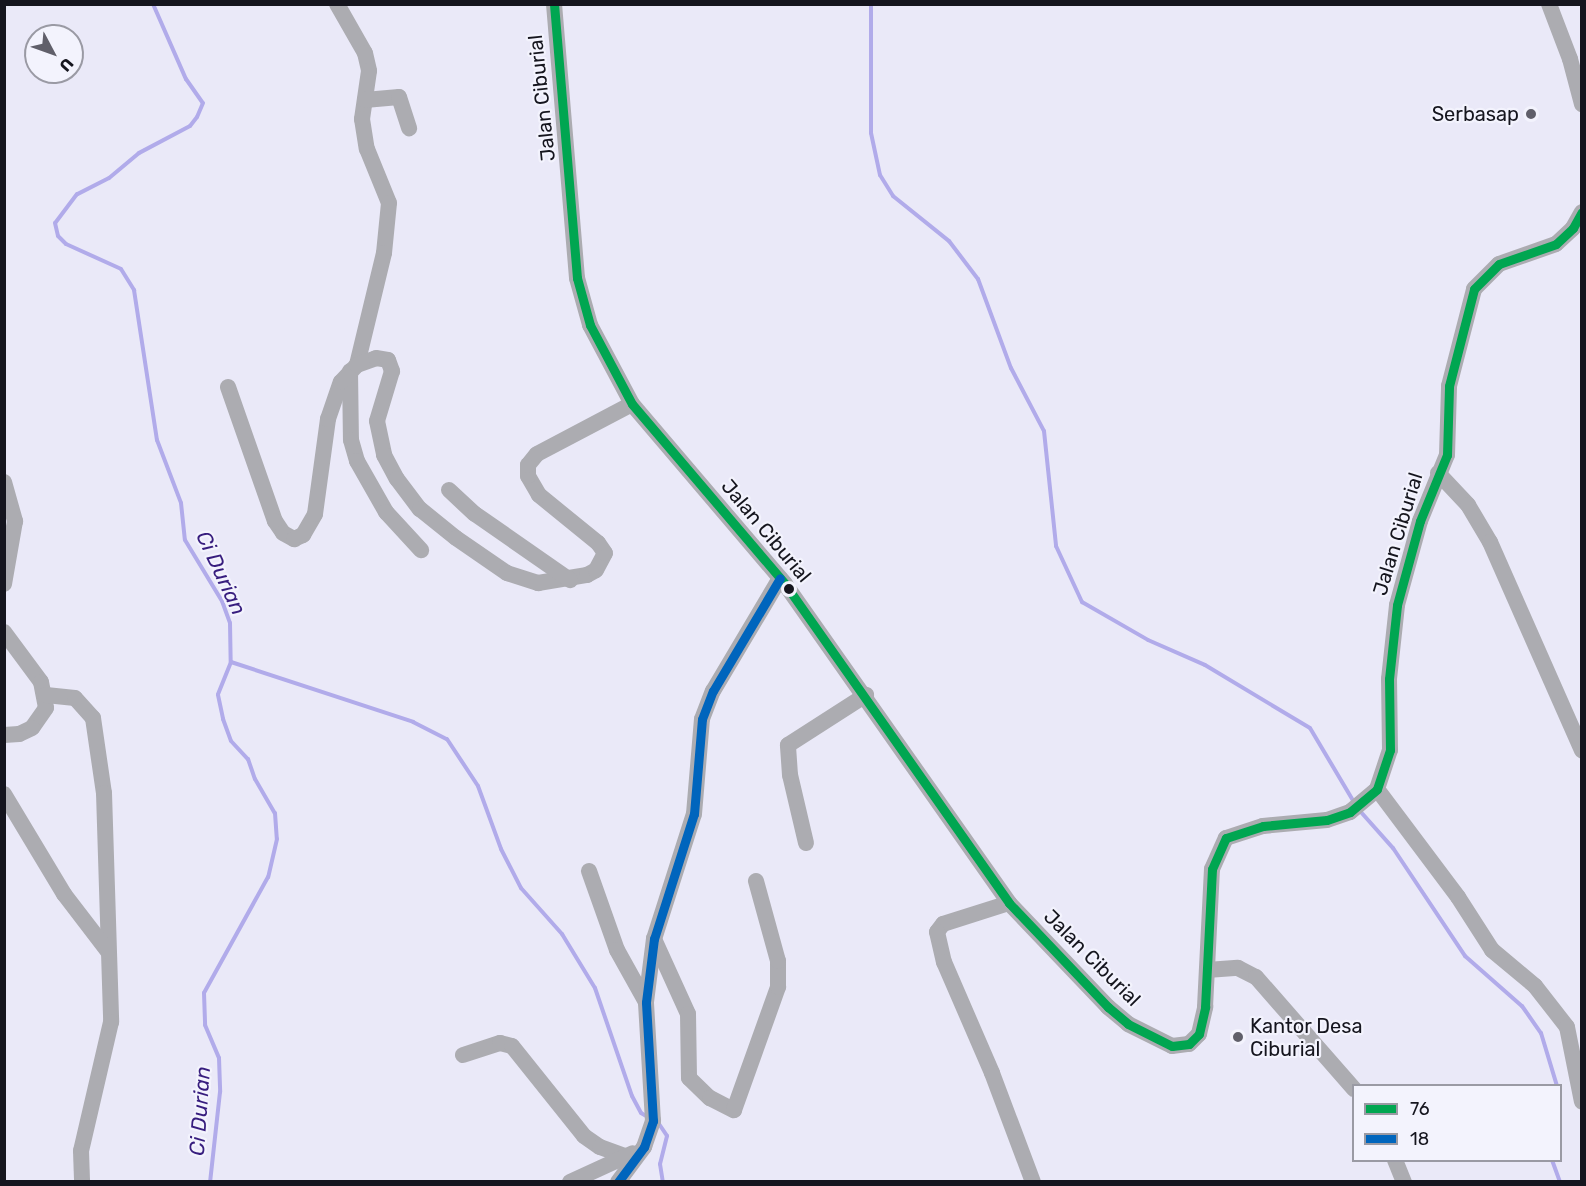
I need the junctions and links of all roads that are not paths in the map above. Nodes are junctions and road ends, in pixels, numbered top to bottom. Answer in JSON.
{"nodes":[{"id":1,"x":554,"y":4,"type":"edge"},
{"id":2,"x":1549,"y":4,"type":"edge"},
{"id":3,"x":338,"y":5,"type":"edge"},
{"id":4,"x":365,"y":100,"type":"junction"},
{"id":5,"x":1581,"y":104,"type":"edge"},
{"id":6,"x":409,"y":128,"type":"dead end"},
{"id":7,"x":1581,"y":212,"type":"edge"},
{"id":8,"x":354,"y":368,"type":"junction"},
{"id":9,"x":228,"y":387,"type":"dead end"},
{"id":10,"x":632,"y":404,"type":"junction"},
{"id":11,"x":1438,"y":473,"type":"junction"},
{"id":12,"x":4,"y":482,"type":"edge"},
{"id":13,"x":449,"y":490,"type":"dead end"},
{"id":14,"x":421,"y":550,"type":"dead end"},
{"id":15,"x":780,"y":578,"type":"junction"},
{"id":16,"x":570,"y":580,"type":"junction"},
{"id":17,"x":4,"y":584,"type":"edge"},
{"id":18,"x":4,"y":632,"type":"edge"},
{"id":19,"x":45,"y":695,"type":"junction"},
{"id":20,"x":866,"y":695,"type":"junction"},
{"id":21,"x":4,"y":735,"type":"edge"},
{"id":22,"x":1581,"y":750,"type":"edge"},
{"id":23,"x":1377,"y":789,"type":"junction"},
{"id":24,"x":4,"y":794,"type":"edge"},
{"id":25,"x":806,"y":843,"type":"dead end"},
{"id":26,"x":589,"y":871,"type":"dead end"},
{"id":27,"x":756,"y":881,"type":"dead end"},
{"id":28,"x":1009,"y":903,"type":"junction"},
{"id":29,"x":654,"y":939,"type":"junction"},
{"id":30,"x":107,"y":950,"type":"junction"},
{"id":31,"x":1207,"y":970,"type":"junction"},
{"id":32,"x":646,"y":1002,"type":"junction"},
{"id":33,"x":463,"y":1055,"type":"dead end"},
{"id":34,"x":1352,"y":1088,"type":"edge"},
{"id":35,"x":1581,"y":1102,"type":"edge"},
{"id":36,"x":644,"y":1147,"type":"junction"},
{"id":37,"x":628,"y":1157,"type":"junction"},
{"id":38,"x":1395,"y":1162,"type":"edge"},
{"id":39,"x":82,"y":1182,"type":"edge"},
{"id":40,"x":570,"y":1182,"type":"edge"},
{"id":41,"x":618,"y":1182,"type":"edge"},
{"id":42,"x":1033,"y":1182,"type":"edge"},
{"id":43,"x":1404,"y":1182,"type":"edge"}],
"edges":[{"from":1,"to":10,"type":"street","name":"Jalan Ciburial"},
{"from":2,"to":5,"type":"street"},
{"from":3,"to":4,"type":"street"},
{"from":4,"to":6,"type":"street"},
{"from":4,"to":8,"type":"street"},
{"from":7,"to":11,"type":"street","name":"Jalan Ciburial"},
{"from":8,"to":9,"type":"street"},
{"from":8,"to":14,"type":"street"},
{"from":8,"to":16,"type":"street"},
{"from":10,"to":15,"type":"street","name":"Jalan Ciburial"},
{"from":10,"to":16,"type":"street"},
{"from":11,"to":22,"type":"street"},
{"from":11,"to":23,"type":"street","name":"Jalan Ciburial"},
{"from":12,"to":17,"type":"street"},
{"from":13,"to":16,"type":"street"},
{"from":15,"to":20,"type":"street","name":"Jalan Ciburial"},
{"from":15,"to":29,"type":"street"},
{"from":18,"to":19,"type":"street"},
{"from":19,"to":21,"type":"street"},
{"from":19,"to":30,"type":"street"},
{"from":20,"to":25,"type":"street"},
{"from":20,"to":28,"type":"street","name":"Jalan Ciburial"},
{"from":23,"to":31,"type":"street","name":"Jalan Ciburial"},
{"from":23,"to":35,"type":"street"},
{"from":24,"to":30,"type":"street"},
{"from":26,"to":32,"type":"street"},
{"from":27,"to":29,"type":"street"},
{"from":28,"to":31,"type":"street","name":"Jalan Ciburial"},
{"from":28,"to":42,"type":"street"},
{"from":29,"to":32,"type":"street"},
{"from":30,"to":39,"type":"street"},
{"from":31,"to":34,"type":"street"},
{"from":32,"to":36,"type":"street"},
{"from":33,"to":37,"type":"street"},
{"from":36,"to":37,"type":"street"},
{"from":36,"to":41,"type":"street"},
{"from":37,"to":40,"type":"street"},
{"from":38,"to":43,"type":"street"}]}
